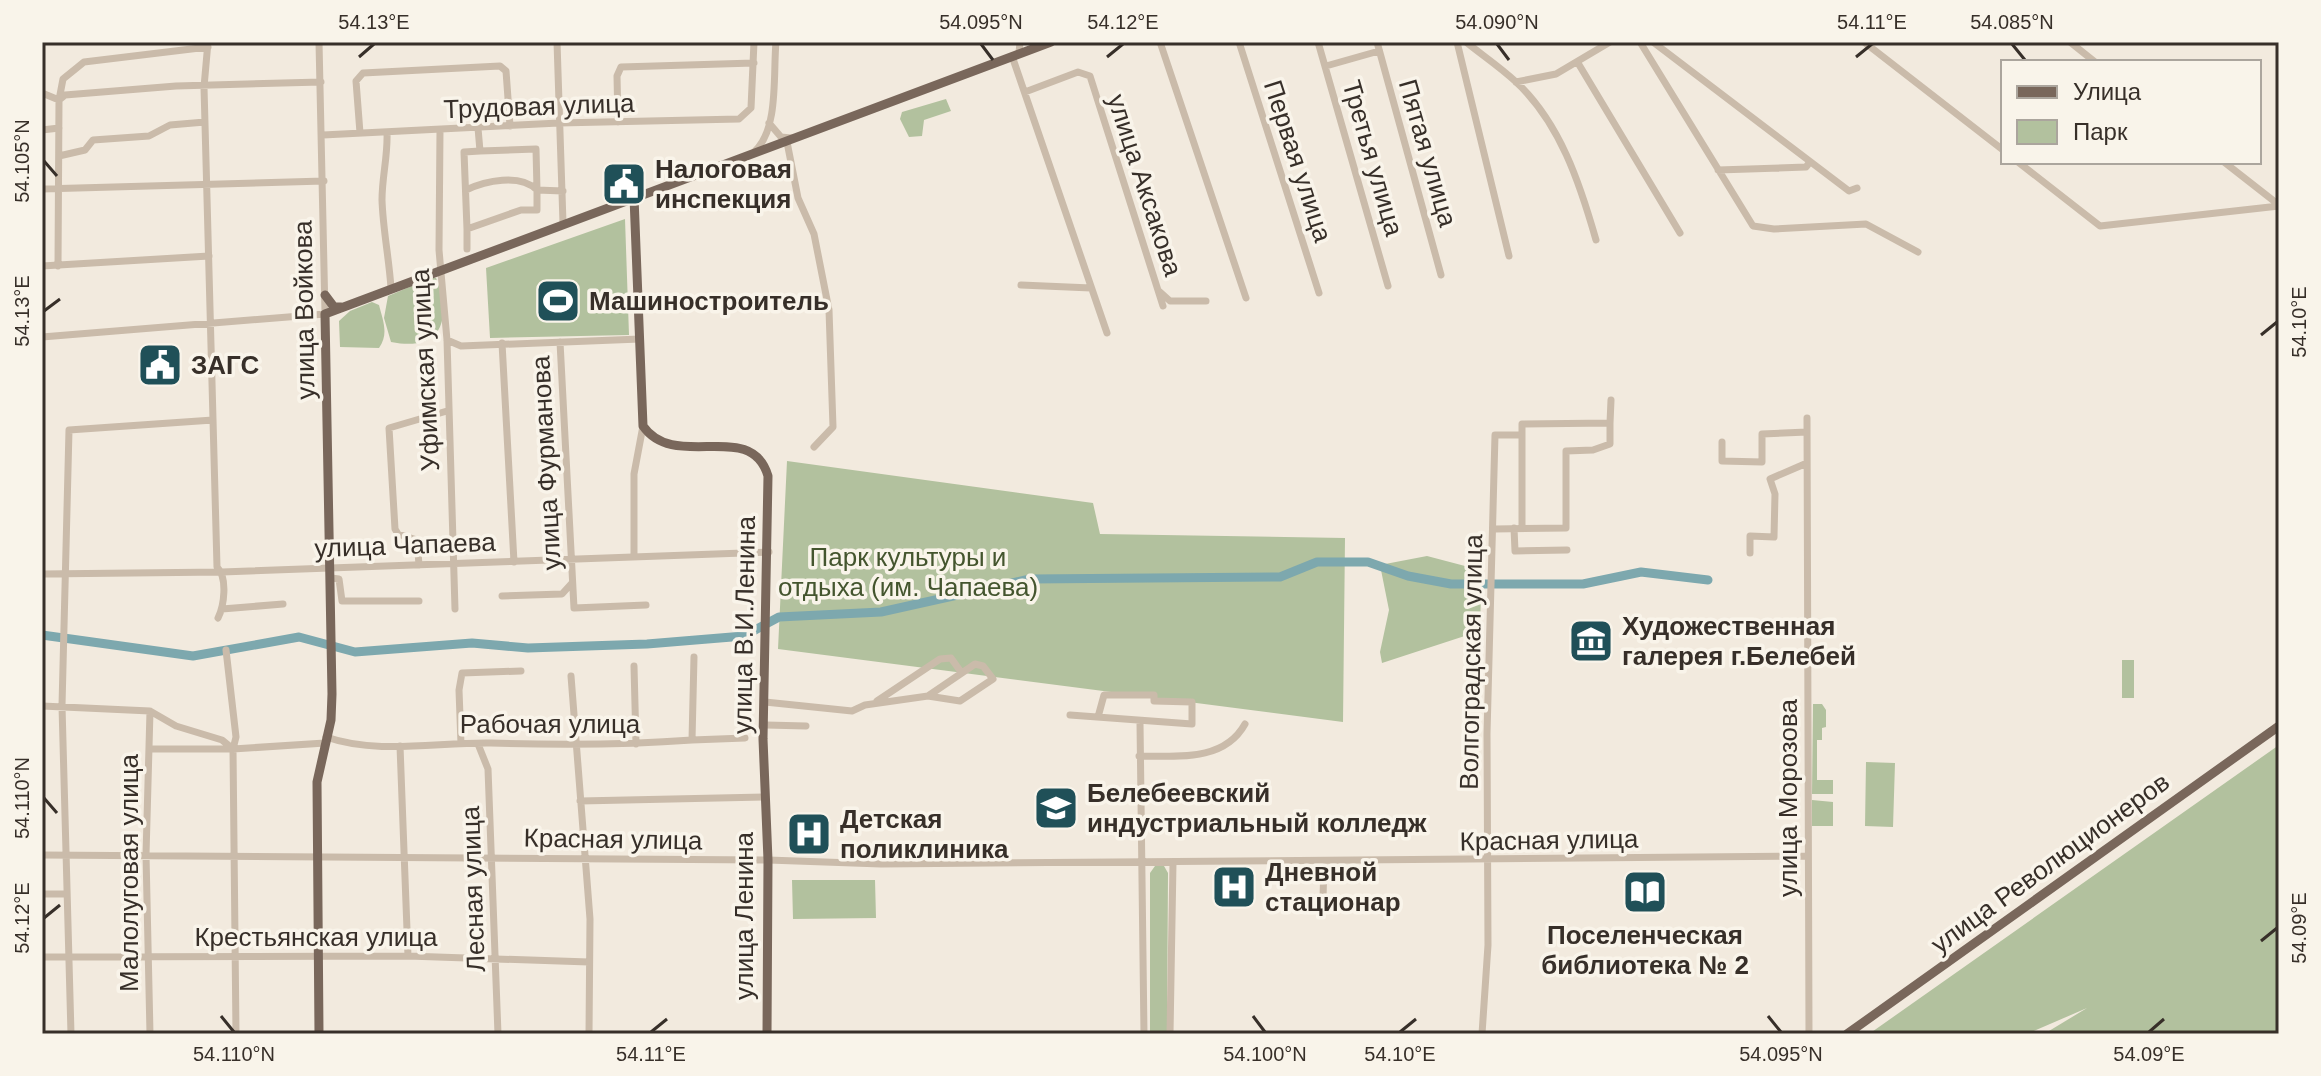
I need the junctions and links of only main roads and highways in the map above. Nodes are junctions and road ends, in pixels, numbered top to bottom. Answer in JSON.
{"nodes":[{"id":1,"x":1051,"y":42,"type":"edge"},
{"id":2,"x":1017,"y":50,"type":"edge"},
{"id":3,"x":634,"y":197,"type":"junction"},
{"id":4,"x":325,"y":295,"type":"road end"},
{"id":5,"x":344,"y":307,"type":"junction"},
{"id":6,"x":326,"y":335,"type":"junction"},
{"id":7,"x":2279,"y":726,"type":"edge"},
{"id":8,"x":764,"y":797,"type":"joint"},
{"id":9,"x":319,"y":1034,"type":"edge"},
{"id":10,"x":767,"y":1034,"type":"edge"},
{"id":11,"x":1847,"y":1034,"type":"edge"}],
"edges":[{"from":1,"to":2,"type":"main road"},
{"from":2,"to":3,"type":"main road"},
{"from":3,"to":5,"type":"main road"},
{"from":3,"to":8,"type":"main road","name":"улица В.И.Ленина"},
{"from":4,"to":5,"type":"main road"},
{"from":5,"to":6,"type":"main road"},
{"from":5,"to":6,"type":"main road","name":"улица Войкова"},
{"from":6,"to":9,"type":"main road","name":"улица Войкова"},
{"from":7,"to":11,"type":"main road","name":"улица Революционеров"},
{"from":8,"to":10,"type":"main road","name":"улица Ленина"}]}
